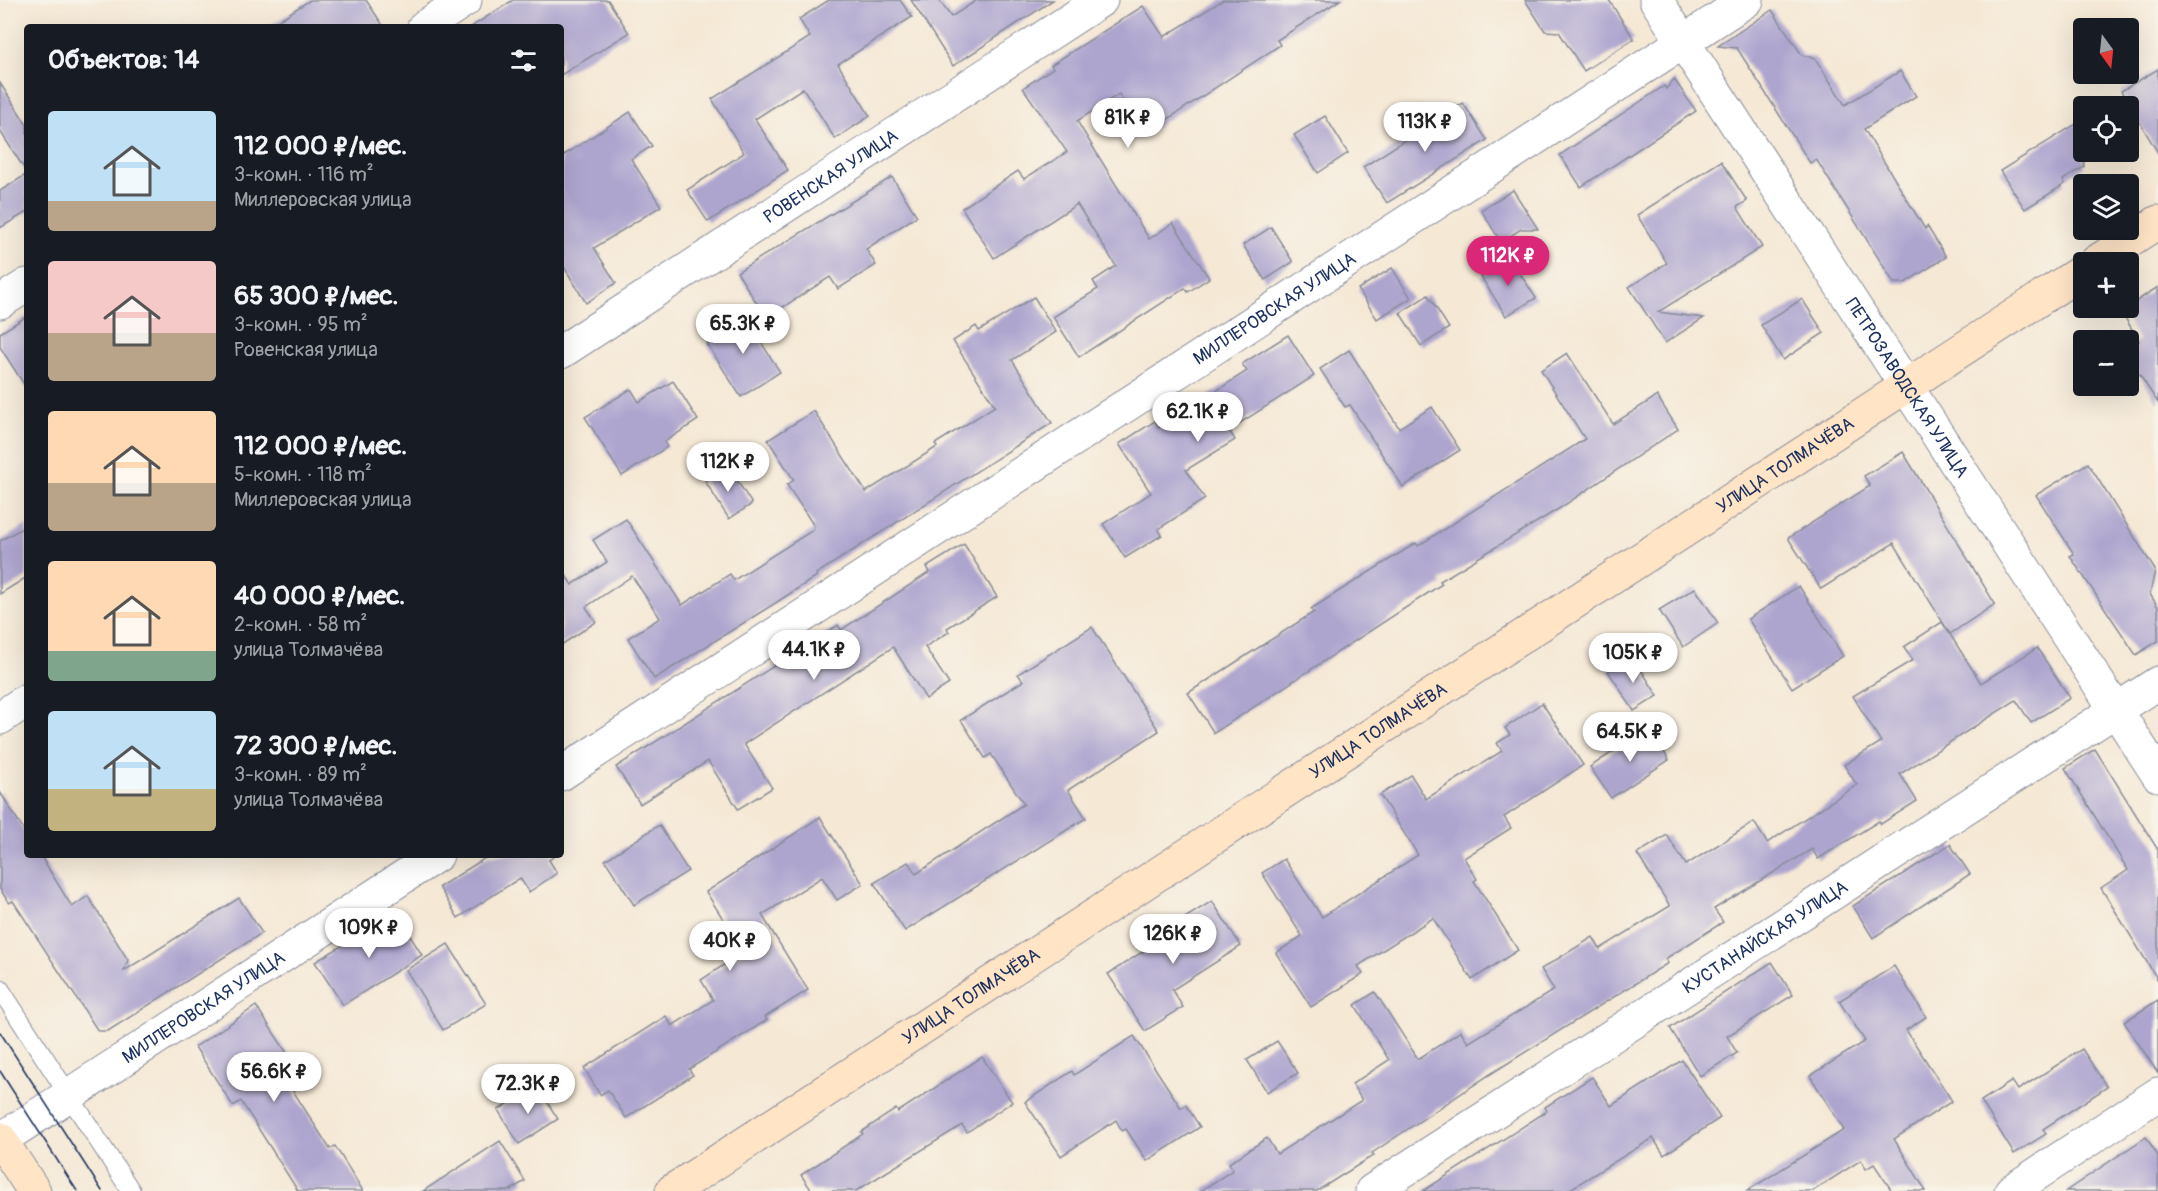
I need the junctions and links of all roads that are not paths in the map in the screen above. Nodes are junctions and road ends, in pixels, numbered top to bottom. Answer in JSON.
{"nodes":[{"id":1,"x":465,"y":0,"type":"edge"},
{"id":2,"x":1101,"y":0,"type":"edge"},
{"id":3,"x":1656,"y":0,"type":"edge"},
{"id":4,"x":1747,"y":0,"type":"edge"},
{"id":5,"x":429,"y":24,"type":"edge"},
{"id":6,"x":1684,"y":41,"type":"junction"},
{"id":7,"x":2158,"y":222,"type":"edge"},
{"id":8,"x":2112,"y":252,"type":"edge"},
{"id":9,"x":2073,"y":277,"type":"edge"},
{"id":10,"x":24,"y":287,"type":"edge"},
{"id":11,"x":0,"y":302,"type":"edge"},
{"id":12,"x":564,"y":350,"type":"edge"},
{"id":13,"x":1907,"y":385,"type":"junction"},
{"id":14,"x":2158,"y":683,"type":"edge"},
{"id":15,"x":24,"y":702,"type":"edge"},
{"id":16,"x":2116,"y":711,"type":"junction"},
{"id":17,"x":0,"y":718,"type":"edge"},
{"id":18,"x":564,"y":772,"type":"edge"},
{"id":19,"x":2158,"y":775,"type":"edge"},
{"id":20,"x":432,"y":858,"type":"edge"},
{"id":21,"x":0,"y":989,"type":"edge"},
{"id":22,"x":2158,"y":1094,"type":"edge"},
{"id":23,"x":69,"y":1095,"type":"junction"},
{"id":24,"x":0,"y":1140,"type":"edge"},
{"id":25,"x":34,"y":1191,"type":"edge"},
{"id":26,"x":130,"y":1191,"type":"edge"},
{"id":27,"x":672,"y":1191,"type":"edge"},
{"id":28,"x":1372,"y":1191,"type":"edge"},
{"id":29,"x":2011,"y":1191,"type":"edge"}],
"edges":[{"from":1,"to":5,"type":"street"},
{"from":2,"to":12,"type":"street","name":"РОВЕНСКАЯ УЛИЦА"},
{"from":3,"to":6,"type":"street","name":"ПЕТРОЗАВОДСКАЯ УЛИЦА"},
{"from":4,"to":6,"type":"street","name":"МИЛЛЕРОВСКАЯ УЛИЦА"},
{"from":6,"to":13,"type":"street","name":"ПЕТРОЗАВОДСКАЯ УЛИЦА"},
{"from":6,"to":18,"type":"street","name":"МИЛЛЕРОВСКАЯ УЛИЦА"},
{"from":7,"to":8,"type":"street"},
{"from":9,"to":13,"type":"street","name":"УЛИЦА ТОЛМАЧЁВА"},
{"from":10,"to":11,"type":"street"},
{"from":13,"to":16,"type":"street","name":"ПЕТРОЗАВОДСКАЯ УЛИЦА"},
{"from":13,"to":27,"type":"street","name":"УЛИЦА ТОЛМАЧЁВА"},
{"from":14,"to":16,"type":"street","name":"КУСТАНАЙСКАЯ УЛИЦА"},
{"from":15,"to":17,"type":"street"},
{"from":16,"to":19,"type":"street","name":"ПЕТРОЗАВОДСКАЯ УЛИЦА"},
{"from":16,"to":28,"type":"street","name":"КУСТАНАЙСКАЯ УЛИЦА"},
{"from":20,"to":23,"type":"street","name":"МИЛЛЕРОВСКАЯ УЛИЦА"},
{"from":21,"to":23,"type":"lane"},
{"from":22,"to":29,"type":"street"},
{"from":23,"to":24,"type":"street","name":"МИЛЛЕРОВСКАЯ УЛИЦА"},
{"from":23,"to":26,"type":"lane"},
{"from":24,"to":25,"type":"street"}]}
